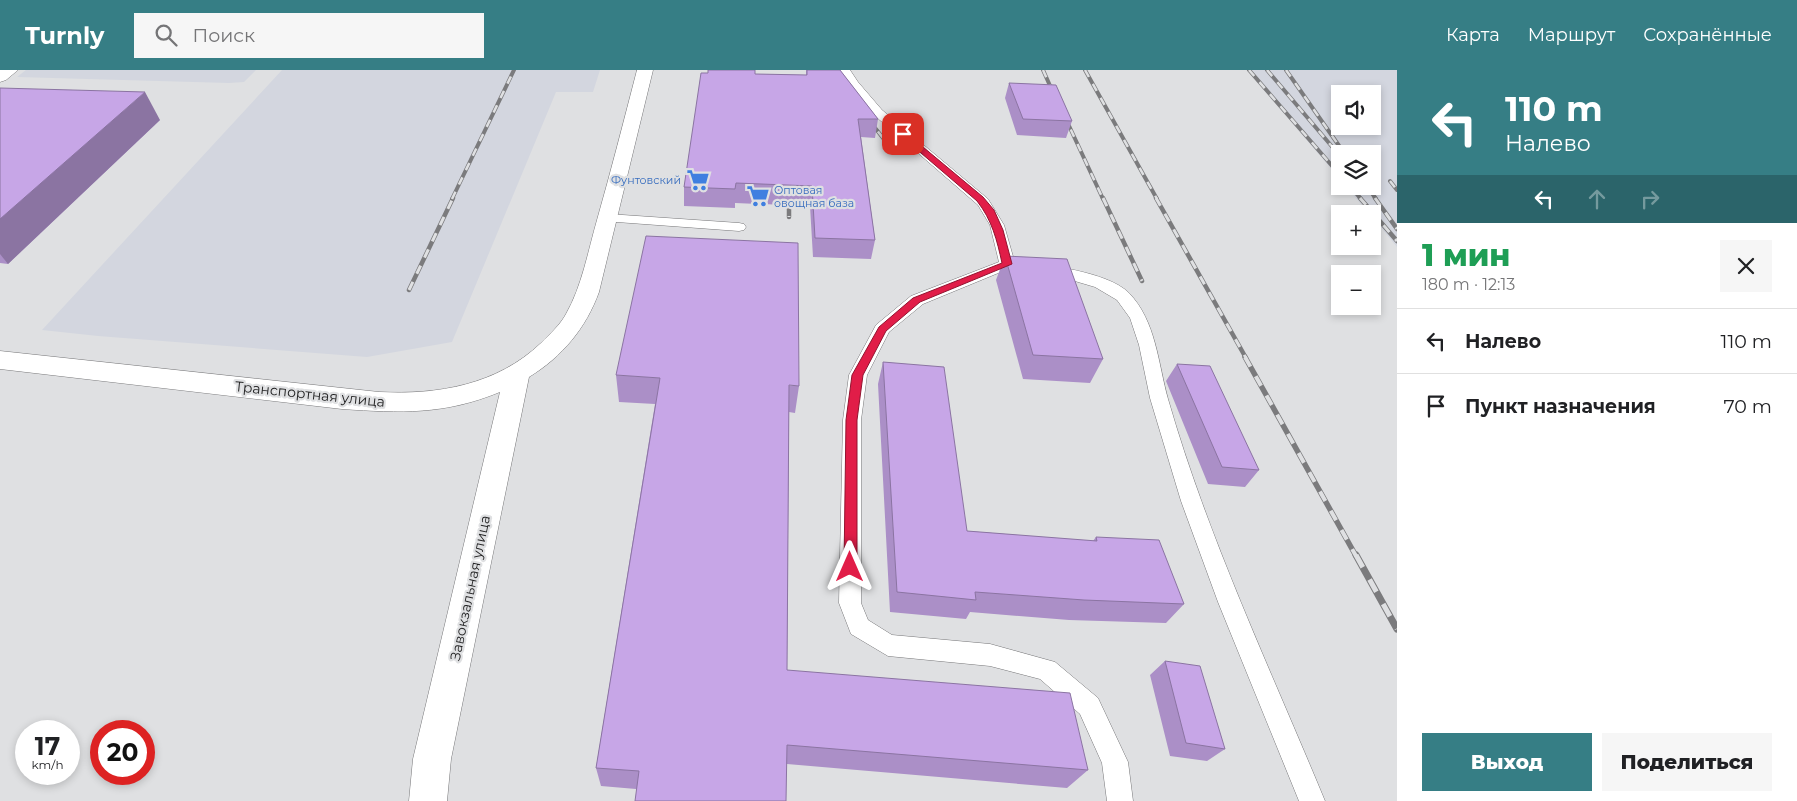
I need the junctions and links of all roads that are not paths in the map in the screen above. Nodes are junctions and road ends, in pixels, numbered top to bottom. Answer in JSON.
{"nodes":[{"id":1,"x":10,"y":70,"type":"edge"},
{"id":2,"x":645,"y":70,"type":"edge"},
{"id":3,"x":844,"y":70,"type":"edge"},
{"id":4,"x":0,"y":77,"type":"edge"},
{"id":5,"x":608,"y":218,"type":"junction"},
{"id":6,"x":739,"y":227,"type":"dead end"},
{"id":7,"x":1007,"y":264,"type":"junction"},
{"id":8,"x":0,"y":360,"type":"edge"},
{"id":9,"x":517,"y":375,"type":"junction"},
{"id":10,"x":428,"y":801,"type":"edge"},
{"id":11,"x":1120,"y":801,"type":"edge"},
{"id":12,"x":1312,"y":801,"type":"edge"}],
"edges":[{"from":1,"to":4,"type":"street"},
{"from":2,"to":5,"type":"street","name":"Транспортная улица"},
{"from":3,"to":7,"type":"lane"},
{"from":5,"to":6,"type":"lane"},
{"from":5,"to":9,"type":"street","name":"Транспортная улица"},
{"from":7,"to":11,"type":"lane"},
{"from":7,"to":12,"type":"lane"},
{"from":8,"to":9,"type":"street","name":"Транспортная улица"},
{"from":9,"to":10,"type":"street","name":"Завокзальная улица"}]}
